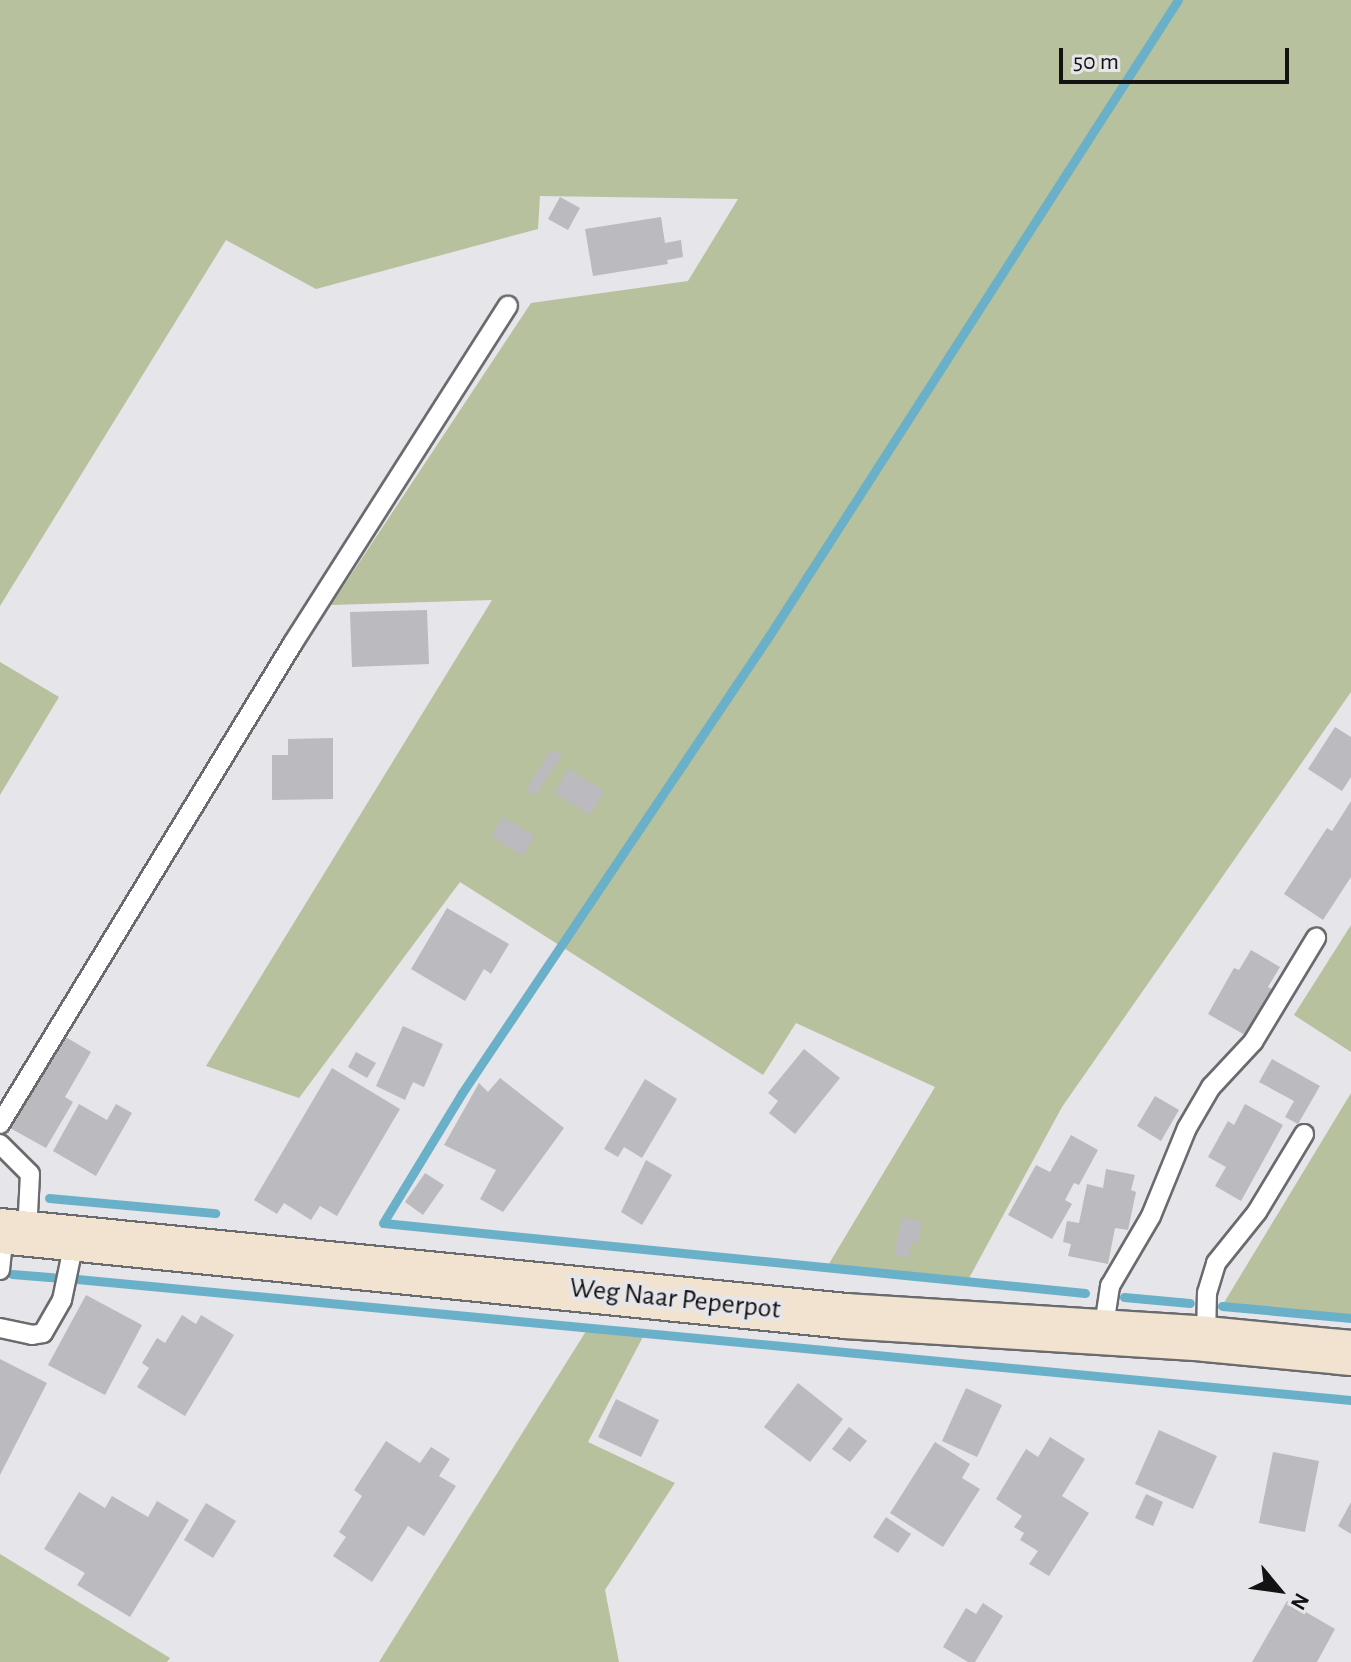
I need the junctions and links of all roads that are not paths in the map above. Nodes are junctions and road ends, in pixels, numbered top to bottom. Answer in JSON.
{"nodes":[{"id":1,"x":508,"y":306,"type":"dead end"},
{"id":2,"x":1316,"y":938,"type":"dead end"},
{"id":3,"x":0,"y":1124,"type":"edge"},
{"id":4,"x":1304,"y":1134,"type":"dead end"},
{"id":5,"x":0,"y":1144,"type":"edge"},
{"id":6,"x":75,"y":1238,"type":"junction"},
{"id":7,"x":8,"y":1242,"type":"edge"},
{"id":8,"x":0,"y":1328,"type":"edge"},
{"id":9,"x":1102,"y":1334,"type":"junction"},
{"id":10,"x":1206,"y":1339,"type":"junction"},
{"id":11,"x":1351,"y":1353,"type":"edge"}],
"edges":[{"from":1,"to":3,"type":"lane"},
{"from":2,"to":9,"type":"lane"},
{"from":4,"to":10,"type":"lane"},
{"from":5,"to":7,"type":"lane"},
{"from":6,"to":7,"type":"street","name":"Weg Naar Peperpot"},
{"from":6,"to":8,"type":"lane"},
{"from":6,"to":9,"type":"street","name":"Weg Naar Peperpot"},
{"from":9,"to":10,"type":"street","name":"Weg Naar Peperpot"},
{"from":10,"to":11,"type":"street","name":"Weg Naar Peperpot"}]}
